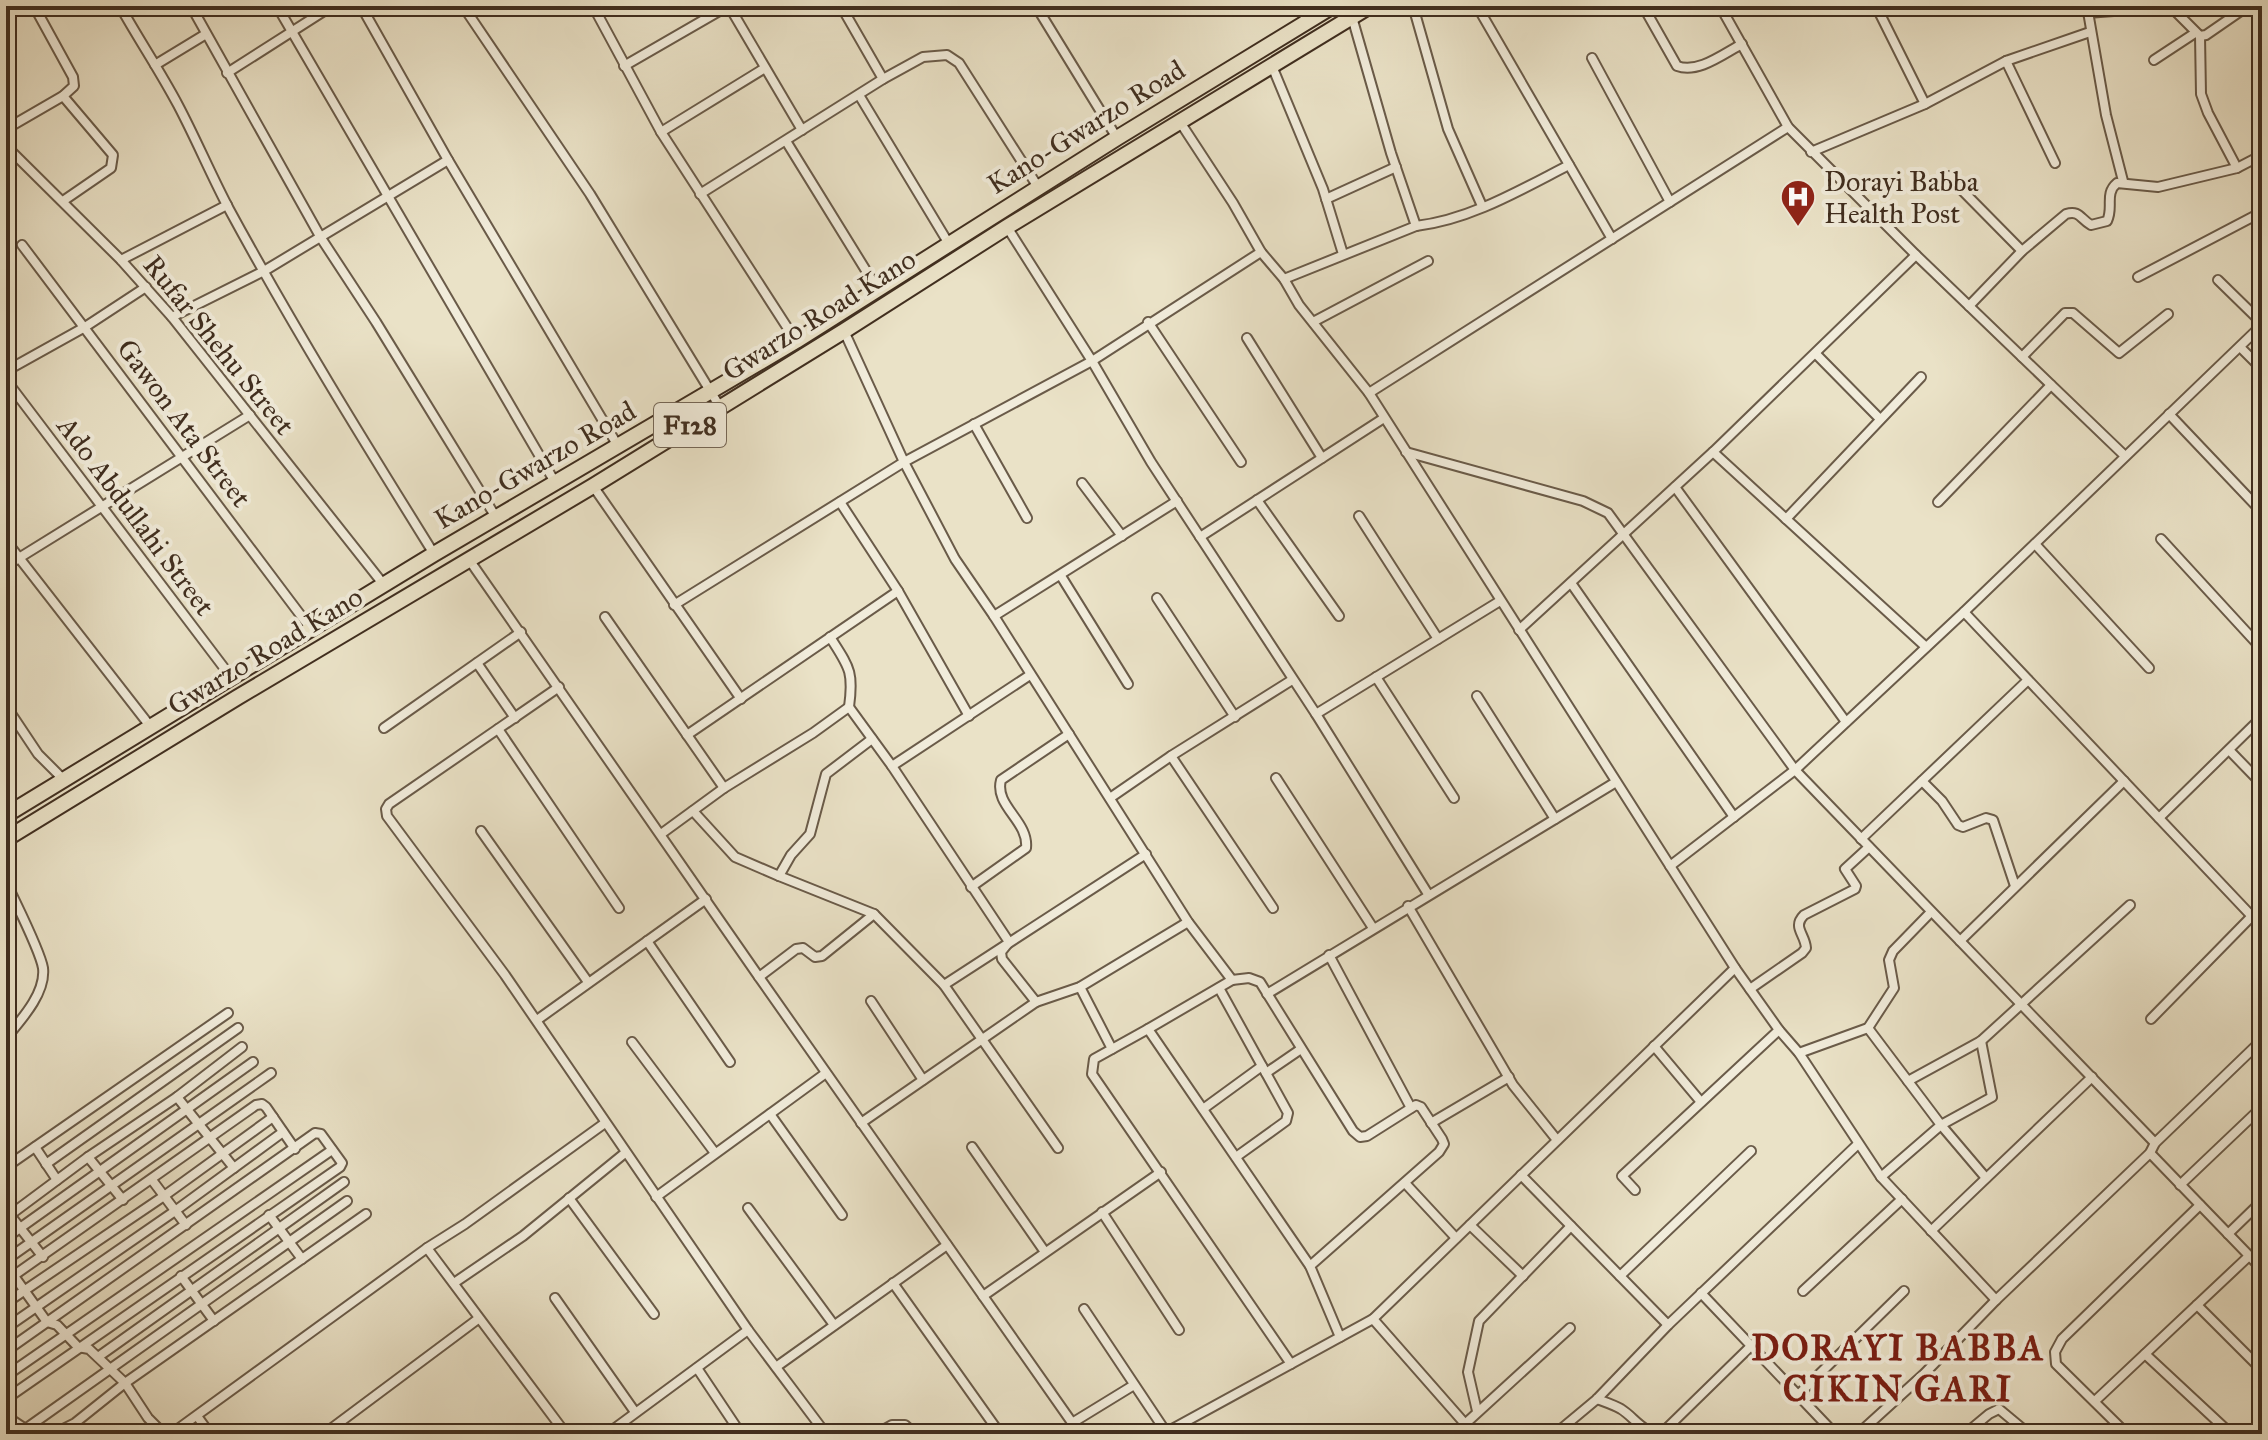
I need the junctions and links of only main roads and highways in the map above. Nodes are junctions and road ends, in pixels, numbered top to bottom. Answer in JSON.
{"nodes":[{"id":1,"x":1333,"y":6,"type":"edge"},
{"id":2,"x":1370,"y":6,"type":"edge"},
{"id":3,"x":6,"y":815,"type":"edge"},
{"id":4,"x":6,"y":839,"type":"edge"}],
"edges":[{"from":1,"to":3,"type":"main road","name":"Kano-Gwarzo Road","number":"F128"},
{"from":2,"to":4,"type":"main road","name":"Gwarzo Road Kano","number":"F128"}]}
